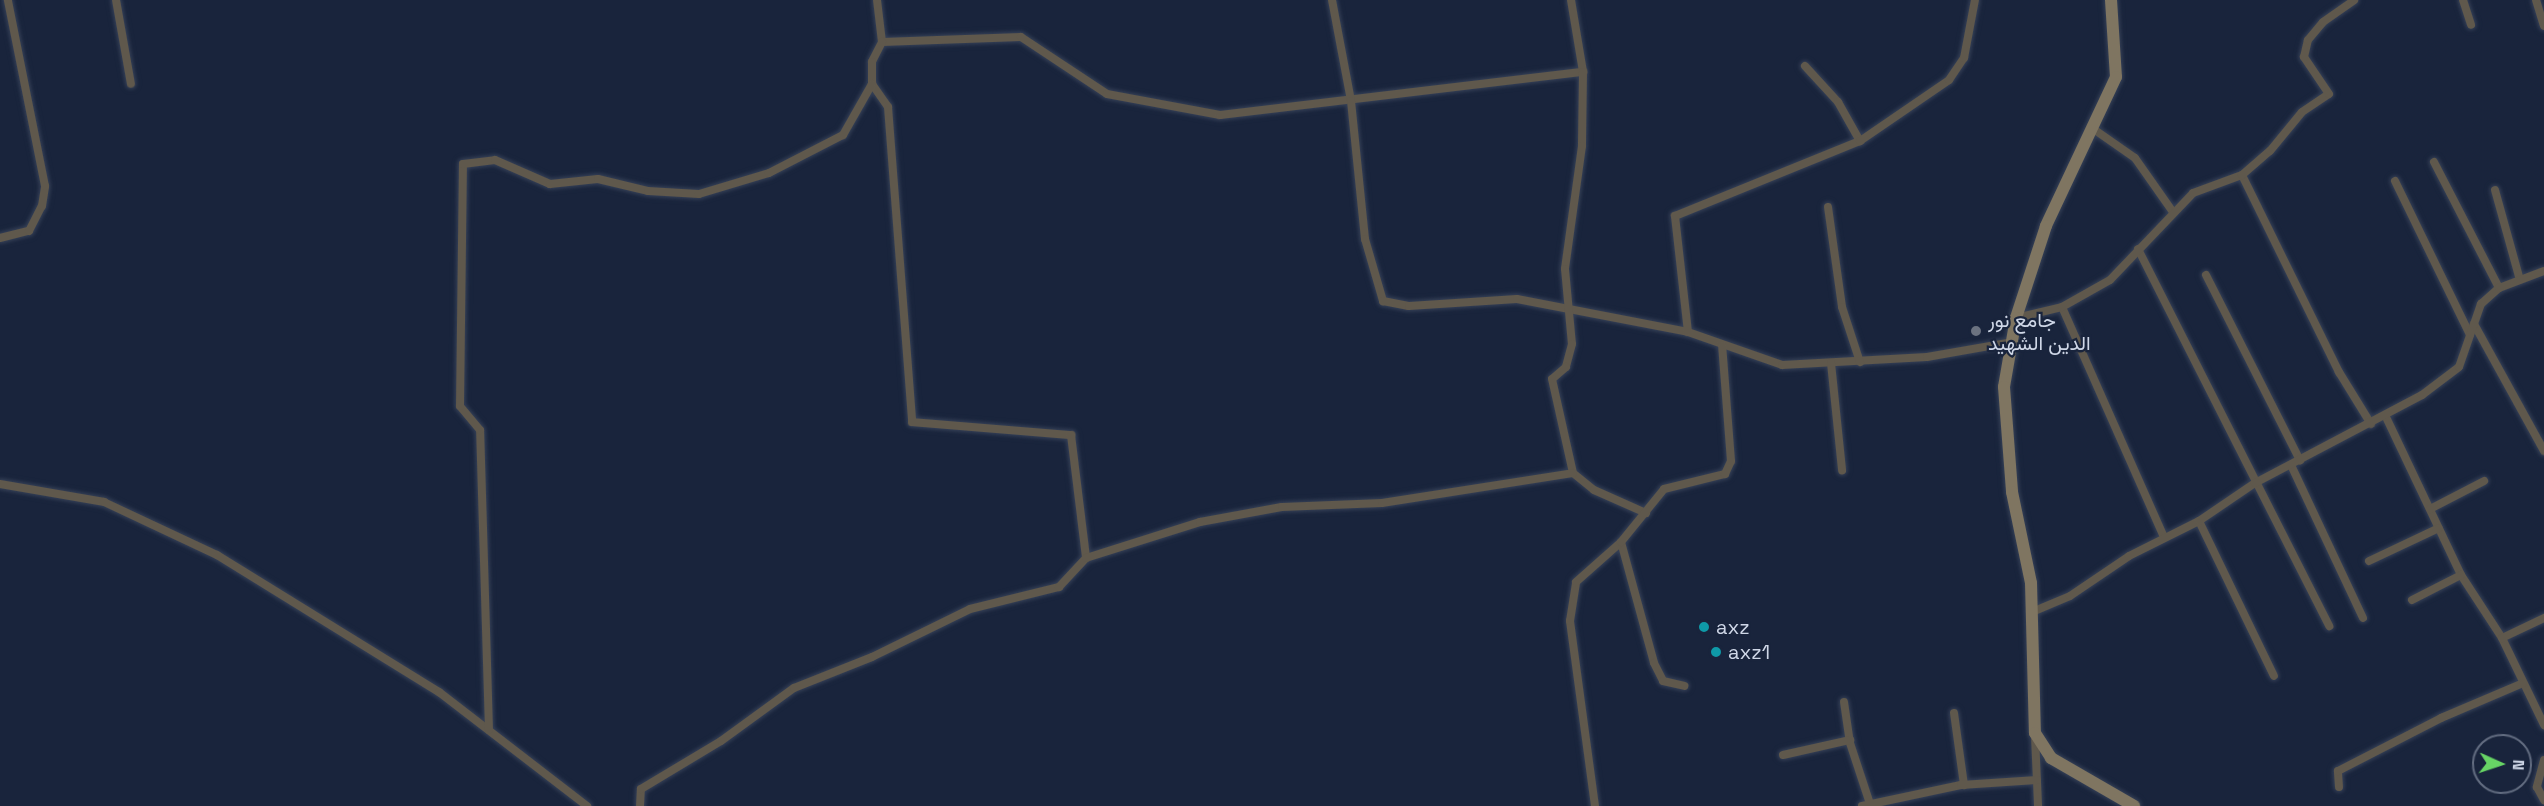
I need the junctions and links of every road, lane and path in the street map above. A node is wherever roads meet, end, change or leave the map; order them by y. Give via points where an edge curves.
1 (8, 0) edge
2 (116, 0) edge
3 (877, 0) edge
4 (1332, 0) edge
5 (1571, 0) edge
6 (1975, 0) edge
7 (2111, 0) edge
8 (2354, 0) edge
9 (2463, 0) edge
10 (2536, 0) edge
11 (2543, 20) edge
12 (2471, 25) dead end
13 (882, 42) junction
14 (1805, 66) dead end
15 (1583, 72) junction
16 (131, 84) dead end
17 (872, 84) junction
18 (1351, 100) junction
19 (2092, 128) junction
20 (1860, 141) junction
21 (2434, 162) dead end
22 (2242, 175) junction
23 (2395, 182) dead end
24 (2495, 190) dead end
25 (1828, 207) dead end
26 (2172, 212) junction
27 (0, 238) edge
28 (2138, 249) junction
29 (2544, 271) edge
30 (2206, 276) dead end
31 (2520, 280) junction
32 (2499, 288) junction
33 (2062, 307) junction
34 (1568, 310) junction
35 (2016, 318) junction
36 (2474, 324) junction
37 (1688, 332) junction
38 (2470, 335) junction
39 (2012, 342) junction
40 (1722, 345) junction
41 (1860, 362) junction
42 (1831, 363) junction
43 (2386, 417) junction
44 (2371, 424) junction
45 (2544, 451) edge
46 (2300, 460) junction
47 (2291, 465) junction
48 (1842, 470) dead end
49 (1573, 473) junction
50 (2484, 481) dead end
51 (2255, 483) junction
52 (0, 484) edge
53 (2430, 509) junction
54 (1646, 513) junction
55 (2199, 521) junction
56 (2439, 528) junction
57 (2164, 537) junction
58 (1621, 542) junction
59 (1086, 558) junction
60 (2369, 561) dead end
61 (2461, 575) junction
62 (2412, 600) dead end
63 (2032, 612) junction
64 (2363, 618) dead end
65 (2544, 618) edge
66 (2329, 626) dead end
67 (2502, 638) junction
68 (2274, 676) dead end
69 (2523, 683) junction
70 (1684, 686) dead end
71 (1844, 702) dead end
72 (1954, 713) dead end
73 (2544, 724) edge
74 (489, 730) junction
75 (2035, 733) junction
76 (1850, 740) junction
77 (1784, 755) dead end
78 (2544, 760) edge
79 (2037, 780) junction
80 (1964, 785) junction
81 (2339, 786) dead end
82 (2544, 800) edge
83 (1873, 805) edge
84 (587, 806) edge
85 (640, 806) edge
86 (1595, 806) edge
87 (2038, 806) edge
88 (2134, 806) edge

1 - 27 street via 45,186 42,206 29,231
2 - 16 street
3 - 13 street
4 - 18 street
5 - 15 street
6 - 20 street via 1959,70
7 - 19 street via 2116,78
8 - 22 street via 2323,22 2308,39 2304,57 2329,94 2302,112 2270,151
9 - 12 street
10 - 11 street
13 - 17 street via 872,62
13 - 18 street via 1021,37 1107,94 1220,115
14 - 20 street via 1838,102
15 - 18 street
15 - 34 street via 1582,147 1565,268
17 - 59 street via 888,106 912,422 1071,435
17 - 74 street via 843,135 769,173 699,195 648,191 598,179 550,184 495,160 463,164 460,406 480,430
18 - 34 street via 1365,240 1383,301 1409,306 1518,299
19 - 26 street via 2135,158
19 - 35 street via 2046,226
20 - 37 street via 1675,216
21 - 32 street
22 - 26 street via 2193,193
22 - 44 street via 2339,372
23 - 38 street
24 - 31 street
25 - 41 street via 1842,307
26 - 28 street
28 - 33 street via 2110,280
28 - 51 street
29 - 31 street
30 - 46 street
31 - 32 street
32 - 36 street via 2481,304
33 - 35 street
33 - 57 street
34 - 37 street
34 - 49 street via 1572,344 1566,367 1552,379
35 - 39 street
36 - 38 street
36 - 45 street
37 - 40 street
38 - 43 street via 2459,367 2451,375
39 - 41 street via 1950,354
39 - 63 street via 2004,387 2012,492 2031,583
40 - 42 street via 1782,365
40 - 54 street via 1731,461 1725,474 1664,489
41 - 42 street
42 - 48 street
43 - 44 street
43 - 53 street
44 - 46 street
46 - 47 street
47 - 51 street
47 - 64 street
49 - 54 street via 1594,490
49 - 59 street via 1382,503 1282,507 1200,522
50 - 53 street
51 - 55 street
51 - 66 street
52 - 74 street via 104,502 217,555 439,692
53 - 56 street
54 - 58 street
55 - 57 street
55 - 68 street
56 - 60 street
56 - 61 street
57 - 63 street via 2113,565 2070,596
58 - 70 street via 1654,663 1663,681
58 - 86 street via 1576,582 1570,621
59 - 85 street via 1059,587 970,609 872,657 794,687 721,741 641,789
61 - 62 street
61 - 67 street
63 - 75 street
65 - 67 street
67 - 69 street
69 - 73 street
69 - 81 street via 2441,718 2338,771
71 - 76 street
72 - 80 street
74 - 84 street
75 - 79 street
75 - 88 street via 2051,758
76 - 77 street
76 - 83 street
78 - 82 street via 2537,787
79 - 80 street
79 - 87 street
80 - 83 street

